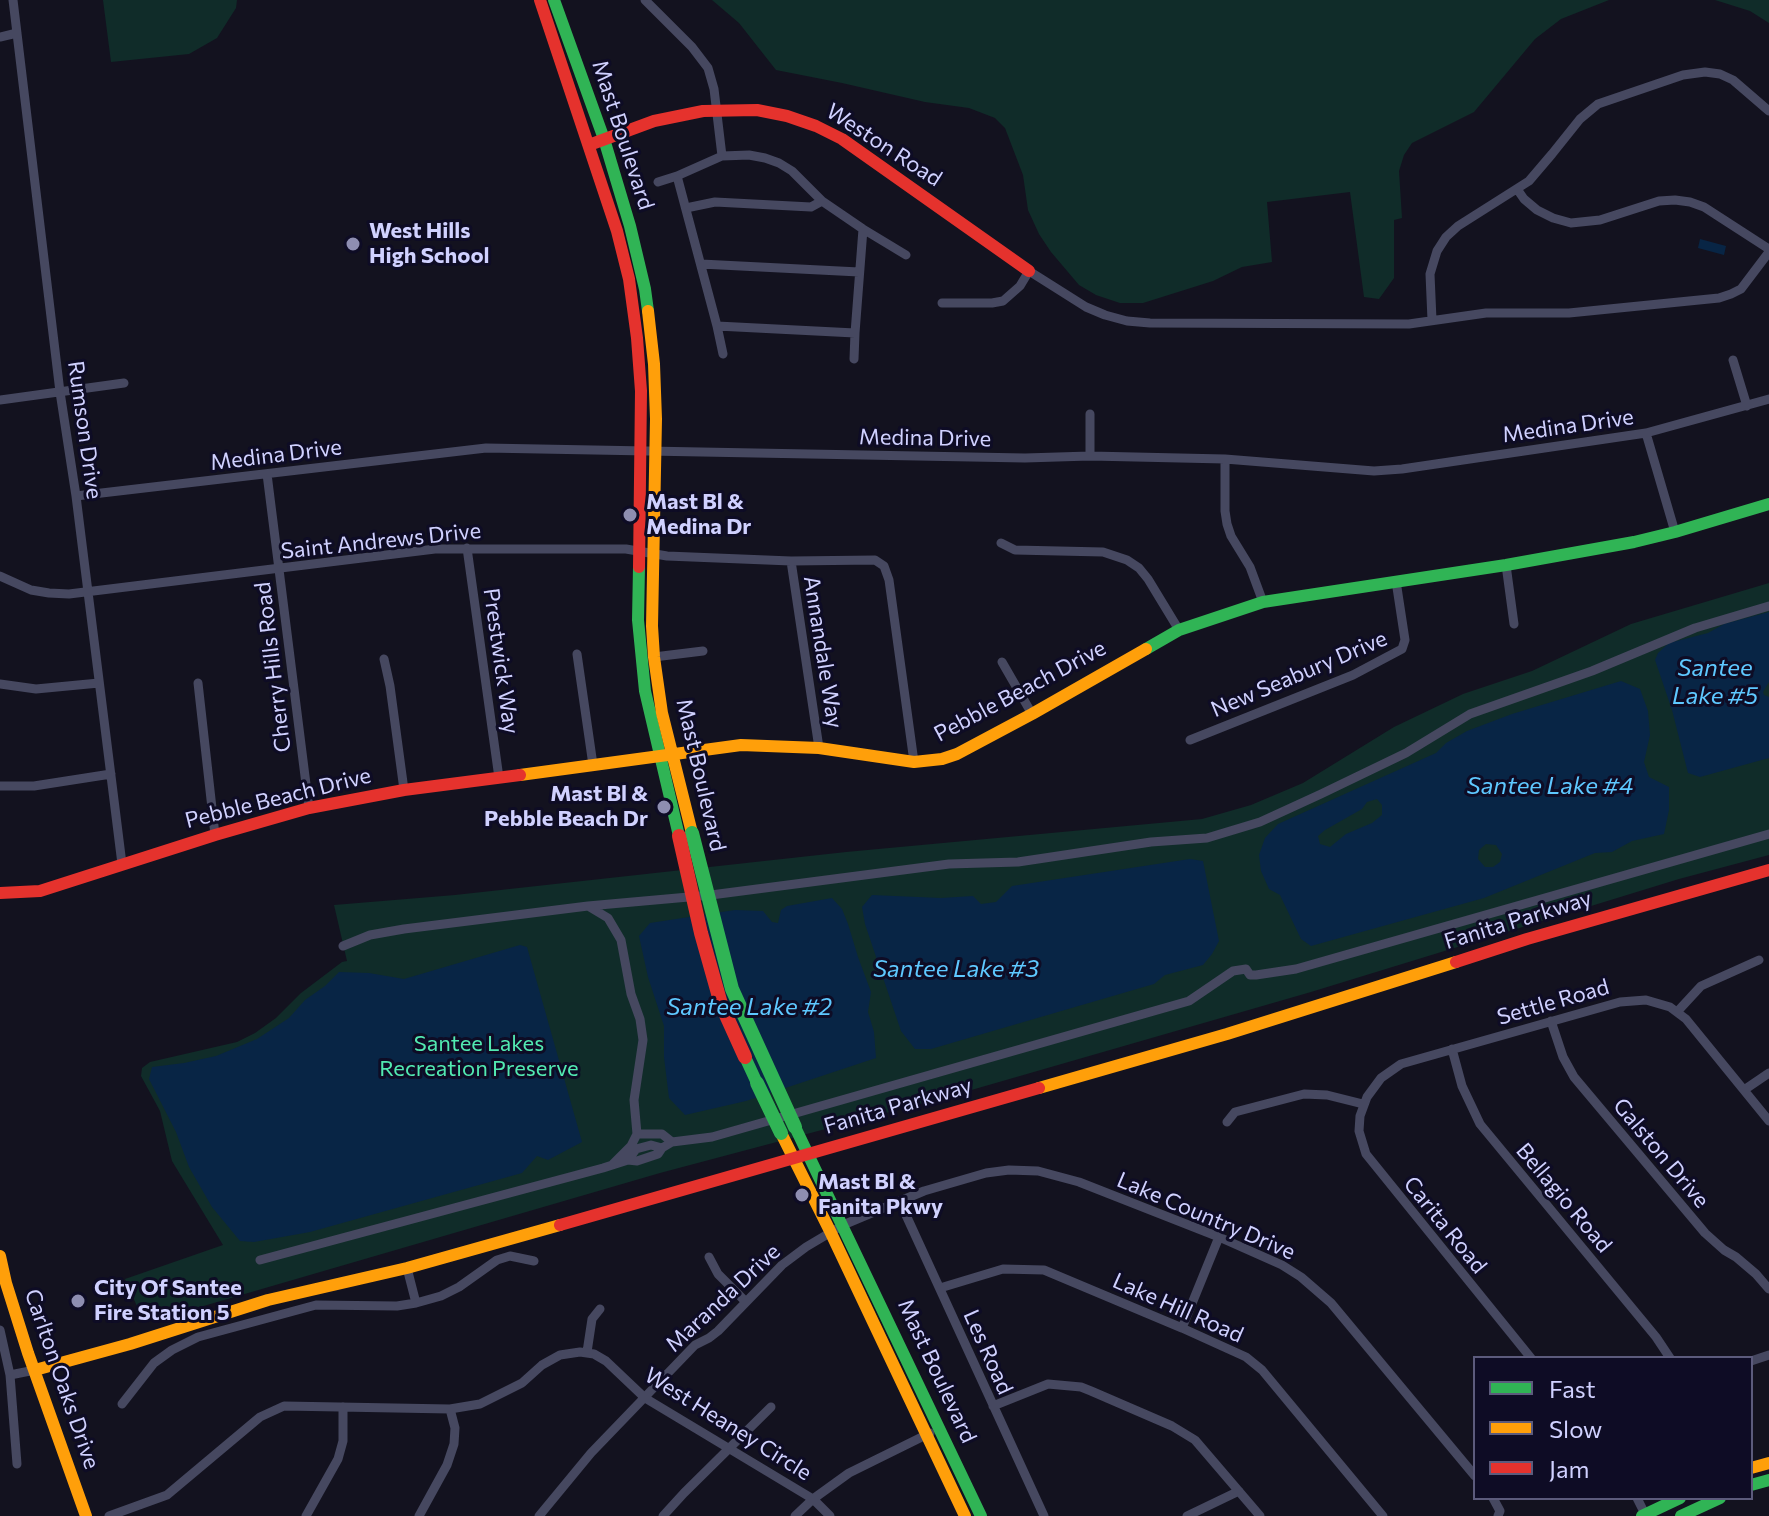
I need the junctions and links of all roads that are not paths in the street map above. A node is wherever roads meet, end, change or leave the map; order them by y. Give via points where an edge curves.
1 (13, 0) edge
2 (540, 0) edge
3 (554, 0) edge
4 (645, 0) edge
5 (17, 33) junction
6 (0, 37) edge
7 (716, 110) junction
8 (1769, 111) edge
9 (604, 139) junction
10 (589, 145) junction
11 (722, 156) junction
12 (677, 176) junction
13 (658, 182) dead end
14 (1517, 189) junction
15 (822, 201) junction
16 (686, 208) junction
17 (863, 229) junction
18 (1769, 250) edge
19 (906, 255) dead end
20 (701, 264) junction
21 (1029, 271) junction
22 (859, 272) junction
23 (942, 303) dead end
24 (1432, 320) junction
25 (717, 326) junction
26 (855, 333) junction
27 (723, 354) dead end
28 (854, 359) dead end
29 (1733, 360) dead end
30 (124, 383) dead end
31 (60, 392) junction
32 (1769, 399) edge
33 (0, 400) edge
34 (1747, 406) junction
35 (1090, 414) dead end
36 (1646, 433) junction
37 (640, 451) junction
38 (656, 451) junction
39 (1090, 456) junction
40 (1225, 459) junction
41 (267, 474) junction
42 (76, 496) junction
43 (1769, 504) edge
44 (1675, 532) junction
45 (1001, 543) dead end
46 (467, 548) junction
47 (646, 552) junction
48 (791, 561) junction
49 (1506, 565) junction
50 (279, 569) junction
51 (0, 576) edge
52 (1396, 581) junction
53 (88, 592) junction
54 (1263, 602) junction
55 (1769, 606) edge
56 (1514, 624) dead end
57 (1179, 630) junction
58 (703, 651) dead end
59 (577, 654) dead end
60 (654, 657) junction
61 (384, 659) dead end
62 (1002, 662) dead end
63 (99, 683) junction
64 (198, 683) dead end
65 (0, 684) edge
66 (1032, 714) junction
67 (1190, 740) dead end
68 (819, 748) junction
69 (666, 754) junction
70 (914, 762) junction
71 (593, 765) junction
72 (111, 774) junction
73 (499, 778) junction
74 (0, 786) edge
75 (404, 790) junction
76 (309, 808) junction
77 (1769, 834) edge
78 (215, 835) junction
79 (122, 864) junction
80 (1769, 870) edge
81 (0, 893) edge
82 (588, 906) junction
83 (343, 946) dead end
84 (1759, 960) dead end
85 (1677, 1012) junction
86 (1551, 1021) junction
87 (1452, 1049) junction
88 (1769, 1073) edge
89 (1744, 1090) junction
90 (1363, 1104) junction
91 (1769, 1121) edge
92 (1227, 1122) dead end
93 (788, 1130) junction
94 (637, 1134) junction
95 (672, 1142) junction
96 (810, 1154) junction
97 (795, 1159) junction
98 (610, 1166) junction
99 (900, 1202) junction
100 (837, 1228) junction
101 (1219, 1237) junction
102 (0, 1256) edge
103 (709, 1257) dead end
104 (260, 1260) dead end
105 (534, 1261) dead end
106 (407, 1268) junction
107 (940, 1288) junction
108 (1769, 1289) edge
109 (746, 1302) junction
110 (416, 1303) junction
111 (600, 1309) dead end
112 (1182, 1328) junction
113 (0, 1330) edge
114 (587, 1352) junction
115 (1529, 1356) edge
116 (1669, 1356) edge
117 (35, 1370) junction
118 (10, 1375) junction
119 (645, 1398) junction
120 (122, 1404) dead end
121 (993, 1406) junction
122 (343, 1407) junction
123 (771, 1407) dead end
124 (450, 1409) junction
125 (934, 1431) junction
126 (729, 1448) junction
127 (17, 1464) dead end
128 (1473, 1474) edge
129 (1239, 1491) junction
130 (813, 1499) junction
131 (1495, 1500) edge
132 (1676, 1500) edge
133 (1716, 1500) edge
134 (1644, 1515) edge
135 (86, 1516) edge
136 (109, 1516) edge
137 (306, 1516) edge
138 (419, 1516) edge
139 (539, 1516) edge
140 (663, 1516) edge
141 (795, 1516) edge
142 (830, 1516) edge
143 (965, 1516) edge
144 (981, 1516) edge
145 (1044, 1516) edge
146 (1187, 1516) edge
147 (1260, 1516) edge
148 (1383, 1516) edge
149 (1498, 1516) edge
150 (1681, 1516) edge

1 - 5 street, Rumson Drive
2 - 10 street, Mast Boulevard
3 - 9 street, Mast Boulevard
4 - 7 street via 708,68
5 - 6 street
5 - 31 street, Rumson Drive
7 - 9 street, Weston Road via 654,121
7 - 11 street
7 - 21 street, Weston Road via 773,112 829,132
8 - 14 street via 1727,77 1683,75 1592,108
9 - 10 street, Weston Road
9 - 38 street, Mast Boulevard via 645,289
10 - 37 street, Mast Boulevard via 629,279 641,391
11 - 12 street
11 - 15 street via 749,155 779,163
12 - 13 street
12 - 16 street
14 - 18 street via 1537,210 1571,223 1600,220 1659,201 1690,202
14 - 24 street via 1458,226 1441,244 1430,274
15 - 16 street via 811,207 715,202
15 - 17 street
16 - 20 street
17 - 19 street
17 - 22 street
18 - 24 street via 1741,289 1719,298
20 - 22 street
20 - 25 street
21 - 23 street via 1003,301
21 - 24 street via 1086,307 1139,322
22 - 26 street
25 - 26 street
25 - 27 street
26 - 28 street
29 - 34 street
30 - 31 street
31 - 33 street
31 - 42 street, Rumson Drive
32 - 34 street, Medina Drive
34 - 36 street, Medina Drive
35 - 39 street
36 - 40 street, Medina Drive via 1374,471
36 - 44 street
37 - 38 street, Medina Drive
37 - 41 street, Medina Drive via 486,448
37 - 47 street, Mast Boulevard
38 - 39 street, Medina Drive
38 - 47 street, Mast Boulevard
39 - 40 street, Medina Drive
40 - 54 street via 1227,524
41 - 42 street, Medina Drive
41 - 50 street, Cherry Hills Road
42 - 53 street, Rumson Drive
43 - 44 street, Pebble Beach Drive
44 - 49 street, Pebble Beach Drive
45 - 57 street via 1015,550 1103,552 1127,560 1144,573
46 - 47 street, Saint Andrews Drive
46 - 50 street, Saint Andrews Drive
46 - 73 street, Prestwick Way
47 - 48 street, Saint Andrews Drive
47 - 60 street, Mast Boulevard
47 - 69 street, Mast Boulevard via 638,620 645,691
48 - 68 street, Annandale Way
48 - 70 street, Saint Andrews Drive via 878,561 888,572
49 - 52 street, Pebble Beach Drive
49 - 56 street
50 - 53 street, Saint Andrews Drive
50 - 76 street, Cherry Hills Road
51 - 53 street, Saint Andrews Drive via 39,592
52 - 54 street, Pebble Beach Drive
52 - 67 street, New Seabury Drive via 1402,649 1353,675
53 - 63 street, Rumson Drive
54 - 57 street, Pebble Beach Drive
55 - 82 street via 1695,628 1470,714 1406,753 1321,794 1260,822 1207,838
57 - 66 street, Pebble Beach Drive
58 - 60 street
59 - 71 street
60 - 69 street, Mast Boulevard
61 - 75 street
62 - 66 street
63 - 65 street via 36,689
63 - 72 street, Rumson Drive
64 - 78 street
66 - 70 street, Pebble Beach Drive via 957,754
68 - 69 street, Pebble Beach Drive via 741,745
68 - 70 street, Pebble Beach Drive
69 - 71 street, Pebble Beach Drive
69 - 93 street, Mast Boulevard, bridge via 732,989
71 - 73 street, Pebble Beach Drive
72 - 74 street
72 - 79 street, Rumson Drive
73 - 75 street, Pebble Beach Drive
75 - 76 street, Pebble Beach Drive
76 - 78 street, Pebble Beach Drive
77 - 95 street via 1296,969 1256,975 1246,969 1233,971 1189,1001 712,1137
78 - 79 street, Pebble Beach Drive
79 - 81 street, Pebble Beach Drive via 40,891
80 - 96 street, Fanita Parkway
82 - 83 street via 404,929
82 - 94 street via 608,918 621,940 640,1019
84 - 85 street via 1701,986
85 - 86 street, Settle Road via 1654,1001 1629,1000
85 - 89 street, Settle Road
86 - 87 street, Settle Road
86 - 108 street, Galston Drive via 1574,1077 1705,1233
87 - 90 street, Settle Road via 1394,1068
87 - 116 street, Bellagio Road via 1480,1124
88 - 89 street
89 - 91 street, Settle Road
90 - 92 street via 1304,1094 1235,1112
90 - 115 street, Carita Road via 1359,1131 1370,1161
93 - 96 street, Mast Boulevard
93 - 97 street, Mast Boulevard
94 - 95 street via 662,1134
94 - 98 street
95 - 98 street via 658,1154
96 - 97 street, Fanita Parkway
96 - 100 street, Mast Boulevard
97 - 100 street, Mast Boulevard
97 - 106 street, Fanita Parkway
98 - 104 street
99 - 100 street, Lake Country Drive
99 - 101 street, Lake Country Drive via 986,1173 1038,1171
99 - 107 street, Les Road
100 - 109 street, Maranda Drive via 782,1265
100 - 125 street, Mast Boulevard
101 - 112 street
101 - 128 street, Lake Country Drive via 1282,1265 1331,1303
102 - 117 street, Carlton Oaks Drive
103 - 109 street
105 - 110 street via 510,1256 497,1260 441,1296
106 - 110 street
106 - 117 street, Fanita Parkway via 268,1300
107 - 112 street, Lake Hill Road via 1003,1269 1044,1270
107 - 121 street, Les Road
109 - 119 street, Maranda Drive
110 - 120 street via 316,1305 198,1337 154,1363
111 - 114 street via 592,1319
112 - 148 street, Lake Hill Road via 1246,1357 1262,1370
113 - 118 street
114 - 119 street, West Heaney Circle via 606,1361
114 - 124 street via 560,1355 522,1383 480,1404
117 - 118 street
117 - 135 street, Carlton Oaks Drive
118 - 127 street
119 - 126 street, West Heaney Circle
119 - 139 street, Maranda Drive
121 - 129 street via 1048,1384 1081,1387 1195,1440
121 - 145 street, Les Road
122 - 124 street
122 - 136 street via 284,1406 260,1417 167,1495
122 - 137 street via 338,1459
123 - 126 street
124 - 138 street via 454,1444
125 - 130 street via 849,1473
125 - 143 street, Mast Boulevard
125 - 144 street, Mast Boulevard
126 - 130 street, West Heaney Circle
126 - 140 street
129 - 146 street
129 - 147 street
130 - 141 street
130 - 142 street, West Heaney Circle
131 - 149 street
132 - 134 street
133 - 150 street

